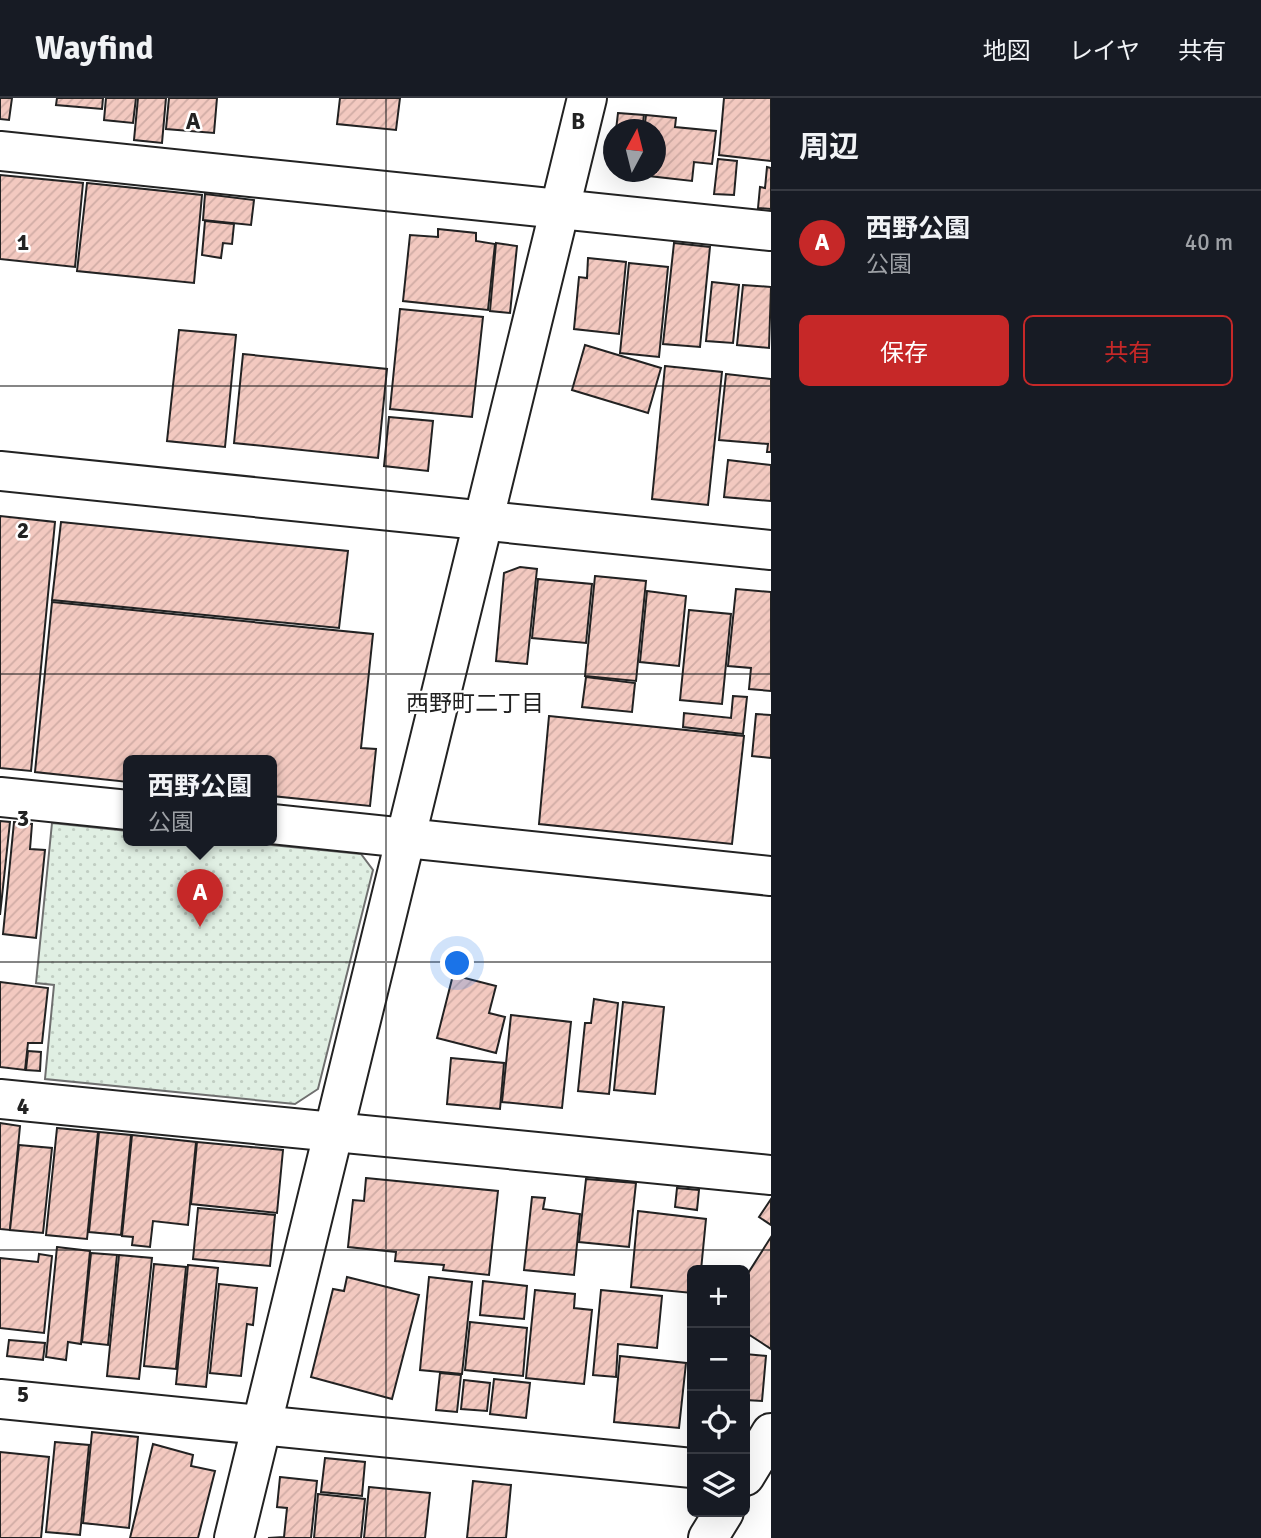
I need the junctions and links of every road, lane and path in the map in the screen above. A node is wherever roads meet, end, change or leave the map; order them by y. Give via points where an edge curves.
1 (587, 98) edge
2 (0, 151) edge
3 (560, 209) junction
4 (771, 230) edge
5 (0, 471) edge
6 (484, 521) junction
7 (771, 550) edge
8 (0, 797) edge
9 (123, 809) edge
10 (277, 825) edge
11 (406, 838) junction
12 (771, 876) edge
13 (0, 1099) edge
14 (335, 1132) junction
15 (771, 1175) edge
16 (0, 1399) edge
17 (262, 1426) junction
18 (771, 1433) edge
19 (687, 1468) edge
20 (752, 1478) edge
21 (721, 1517) edge
22 (234, 1538) edge
23 (708, 1538) edge

1 - 3 street
2 - 3 street
3 - 4 street
3 - 6 street
5 - 6 street
6 - 7 street
6 - 11 street
8 - 9 street
10 - 11 street
11 - 12 street
11 - 14 street
13 - 14 street
14 - 15 street
14 - 17 street
16 - 17 street
17 - 19 street
17 - 22 street
18 - 20 street
21 - 23 street

